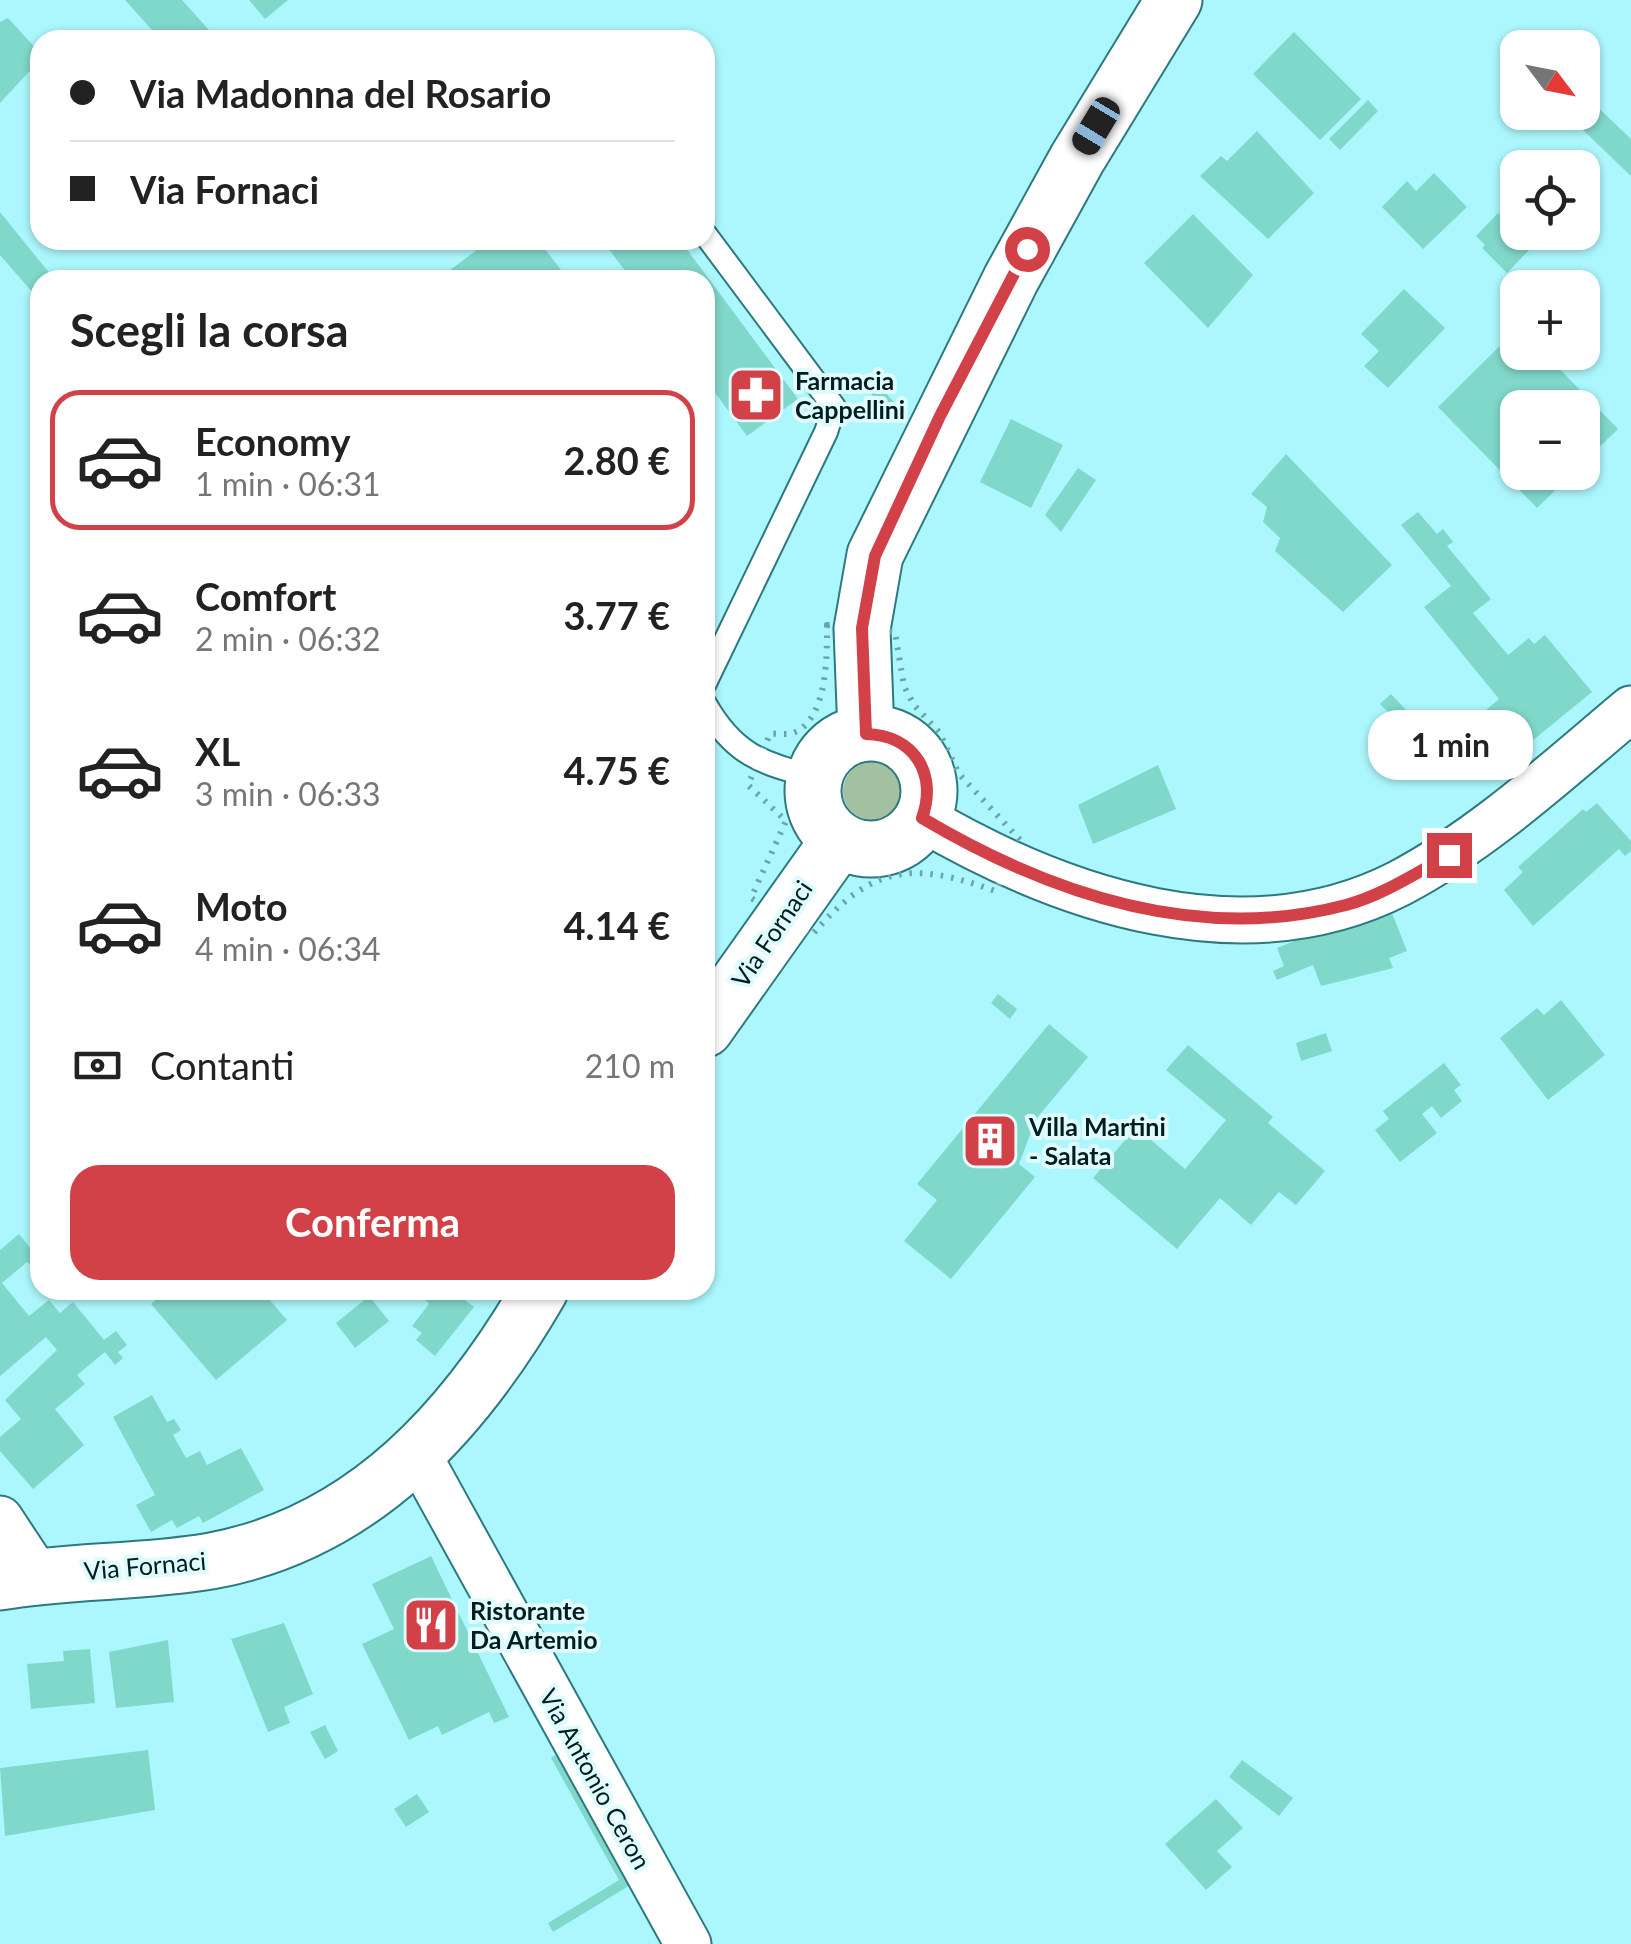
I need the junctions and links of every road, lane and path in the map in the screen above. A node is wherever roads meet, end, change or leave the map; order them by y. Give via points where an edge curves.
1 (1174, 0) edge
2 (715, 247) edge
3 (827, 624) dead end
4 (895, 632) dead end
5 (715, 663) edge
6 (1631, 708) edge
7 (715, 718) edge
8 (770, 734) dead end
9 (866, 734) junction
10 (815, 777) junction
11 (748, 786) dead end
12 (922, 818) junction
13 (839, 840) junction
14 (1022, 842) dead end
15 (995, 891) dead end
16 (751, 898) dead end
17 (812, 935) dead end
18 (715, 1015) edge
19 (527, 1300) edge
20 (418, 1454) junction
21 (0, 1519) edge
22 (18, 1579) edge
23 (688, 1944) edge

1 - 9 street via 1010,279 875,556 862,628
2 - 5 lane via 834,407
3 - 8 path via 817,703 803,726
4 - 14 path via 914,706 939,732 960,774
6 - 12 street via 1449,855 1348,904 1296,915 1234,919 1134,910 1056,886
7 - 10 lane via 737,748 758,761
9 - 10 street via 829,751
9 - 12 street via 896,739 919,759 929,788
10 - 13 street via 814,804
11 - 16 path via 786,821
12 - 13 street via 885,847
13 - 18 street, Via Fornaci
15 - 17 path via 944,876 888,877 863,884
19 - 20 street, Via Fornaci via 471,1399
20 - 22 street, Via Fornaci via 372,1492 293,1535 229,1556
20 - 23 street, Via Antonio Ceron
21 - 22 street

